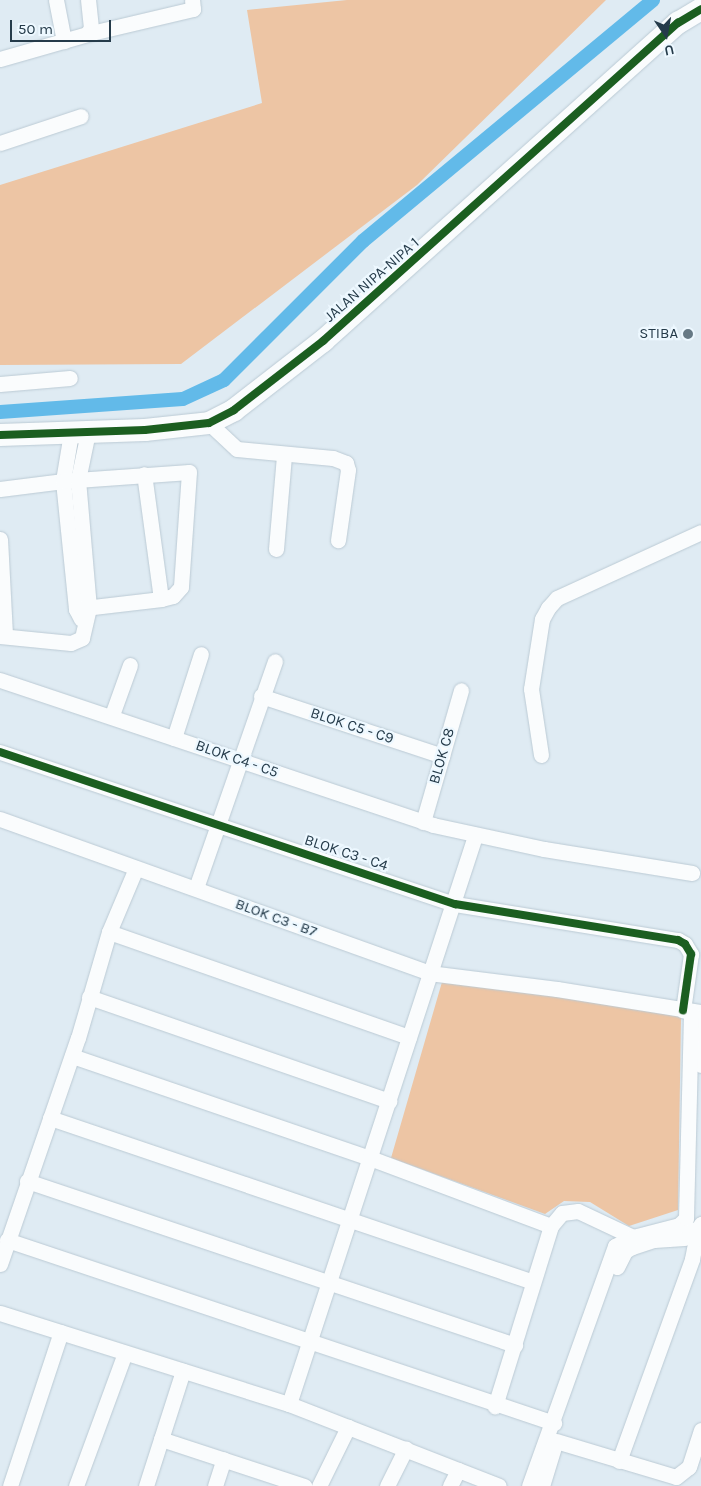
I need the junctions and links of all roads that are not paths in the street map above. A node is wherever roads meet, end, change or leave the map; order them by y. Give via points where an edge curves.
1 (56, 0) edge
2 (88, 0) edge
3 (192, 0) edge
4 (693, 8) edge
5 (87, 34) junction
6 (64, 42) junction
7 (0, 59) edge
8 (82, 116) dead end
9 (0, 143) edge
10 (70, 378) dead end
11 (0, 384) edge
12 (209, 423) junction
13 (79, 432) junction
14 (0, 435) edge
15 (284, 456) junction
16 (144, 474) junction
17 (70, 480) junction
18 (0, 490) edge
19 (701, 532) edge
20 (0, 539) edge
21 (338, 540) dead end
22 (276, 549) dead end
23 (161, 599) junction
24 (83, 609) junction
25 (3, 636) edge
26 (201, 654) dead end
27 (274, 661) dead end
28 (130, 665) dead end
29 (0, 680) edge
30 (461, 690) dead end
31 (261, 696) junction
32 (112, 715) junction
33 (174, 738) junction
34 (0, 752) edge
35 (541, 755) dead end
36 (442, 756) junction
37 (240, 760) junction
38 (0, 819) edge
39 (422, 822) junction
40 (218, 824) junction
41 (475, 836) junction
42 (129, 866) junction
43 (692, 873) dead end
44 (196, 888) junction
45 (455, 904) junction
46 (109, 932) junction
47 (429, 974) junction
48 (89, 997) junction
49 (694, 1011) edge
50 (409, 1037) junction
51 (72, 1056) junction
52 (701, 1064) edge
53 (389, 1100) junction
54 (50, 1118) junction
55 (370, 1158) junction
56 (27, 1181) junction
57 (690, 1217) edge
58 (350, 1221) junction
59 (552, 1226) junction
60 (698, 1229) edge
61 (632, 1237) junction
62 (7, 1240) junction
63 (0, 1264) edge
64 (330, 1281) junction
65 (532, 1282) junction
66 (0, 1313) edge
67 (61, 1332) junction
68 (308, 1343) junction
69 (515, 1344) junction
70 (125, 1353) junction
71 (182, 1371) junction
72 (289, 1404) junction
73 (495, 1406) junction
74 (554, 1423) junction
75 (348, 1426) junction
76 (701, 1430) edge
77 (161, 1439) junction
78 (556, 1442) junction
79 (406, 1448) junction
80 (224, 1459) junction
81 (619, 1461) junction
82 (463, 1476) edge
83 (10, 1486) edge
84 (76, 1486) edge
85 (146, 1486) edge
86 (215, 1486) edge
87 (304, 1486) edge
88 (318, 1486) edge
89 (387, 1486) edge
90 (450, 1486) edge
91 (499, 1486) edge
92 (529, 1486) edge
93 (542, 1486) edge

1 - 6 street
2 - 5 street via 90,28
3 - 5 street via 193,9
4 - 12 street, JALAN NIPA-NIPA 1 via 323,341 261,390
5 - 6 street
6 - 7 street
8 - 9 street
10 - 11 street
12 - 13 street, JALAN NIPA-NIPA 1
12 - 15 street via 237,449
13 - 14 street, JALAN NIPA-NIPA 1
13 - 17 street
15 - 21 street via 333,458 346,463 348,470
15 - 22 street
16 - 17 street
16 - 23 street
16 - 23 street via 182,470 190,475 182,587 173,596
17 - 18 street
17 - 24 street
19 - 35 street via 557,598 548,608 542,619 531,689
20 - 25 street
23 - 24 street
24 - 25 street via 82,638 76,642
26 - 33 street
27 - 31 street
28 - 32 street
29 - 32 street, BLOK C4 - C5
30 - 36 street, BLOK C8
31 - 36 street, BLOK C5 - C9
31 - 37 street
32 - 33 street, BLOK C4 - C5
33 - 37 street, BLOK C4 - C5
34 - 40 street, BLOK C3 - C4
36 - 39 street, BLOK C8
37 - 39 street, BLOK C4 - C5
37 - 40 street
38 - 42 street, BLOK C3 - B7
39 - 41 street, BLOK C4 - C5
40 - 44 street
40 - 45 street, BLOK C3 - C4
41 - 43 street, BLOK C4 - C5
41 - 45 street
42 - 44 street, BLOK C3 - B7
42 - 46 street
44 - 47 street, BLOK C3 - B7
45 - 47 street
45 - 49 street, BLOK C3 - C4 via 678,940 689,949
46 - 48 street
46 - 50 street
47 - 49 street, BLOK C3 - B7 via 557,989
47 - 50 street
48 - 51 street
48 - 53 street
49 - 52 street
49 - 57 street
50 - 53 street
51 - 54 street
51 - 55 street
53 - 55 street
54 - 56 street
54 - 58 street
55 - 58 street
55 - 59 street
56 - 62 street
56 - 64 street
57 - 60 street
57 - 61 street
58 - 64 street
58 - 65 street
59 - 61 street via 562,1213 578,1211
59 - 65 street
60 - 78 street via 625,1251 619,1260
60 - 81 street via 692,1259
61 - 74 street via 616,1246
62 - 63 street
62 - 68 street
64 - 68 street
64 - 69 street
65 - 69 street
66 - 67 street
67 - 70 street
67 - 83 street
68 - 72 street
68 - 73 street
69 - 73 street
70 - 71 street
70 - 84 street
71 - 72 street
71 - 77 street
72 - 75 street
73 - 74 street
74 - 92 street
75 - 79 street
75 - 88 street
76 - 81 street via 689,1467 681,1475 670,1477
77 - 80 street
77 - 85 street
78 - 81 street
78 - 93 street
79 - 82 street
79 - 89 street
80 - 86 street
80 - 87 street
82 - 90 street
82 - 91 street

